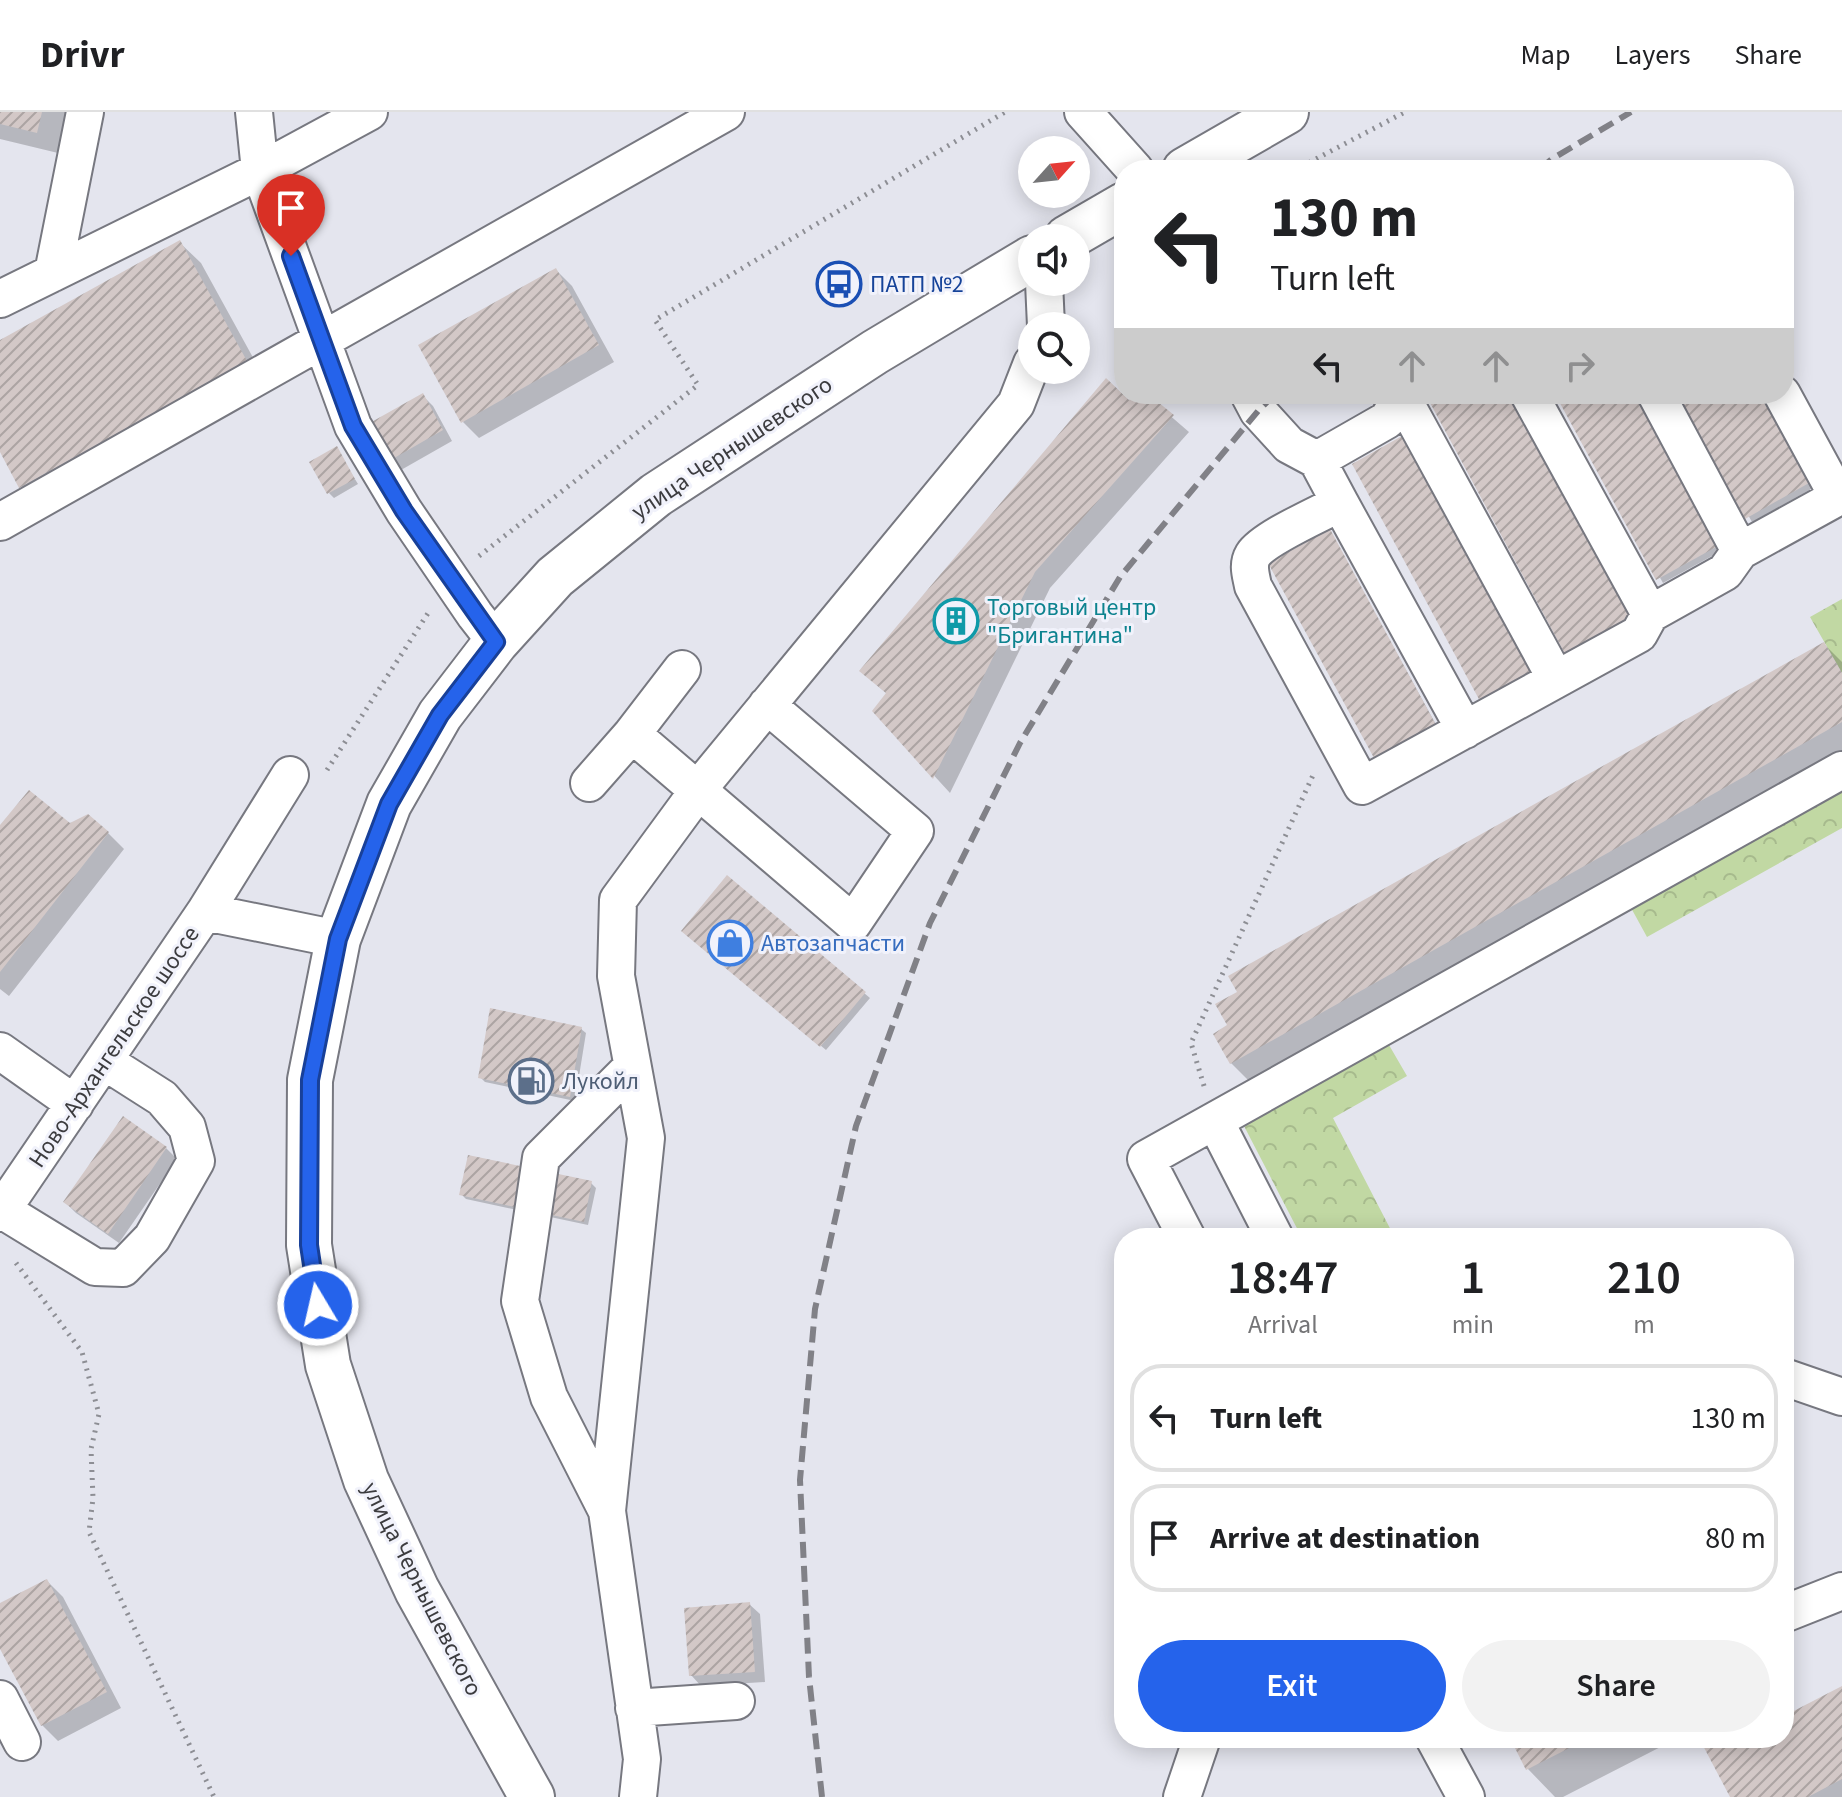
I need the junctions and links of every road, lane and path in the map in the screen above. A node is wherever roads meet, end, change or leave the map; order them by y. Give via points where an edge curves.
1 (85, 112) edge
2 (254, 112) edge
3 (369, 112) edge
4 (726, 112) edge
5 (1005, 112) edge
6 (1083, 112) edge
7 (1108, 112) edge
8 (1286, 112) edge
9 (1405, 112) edge
10 (1126, 160) edge
11 (1136, 160) edge
12 (1202, 160) edge
13 (1314, 160) edge
14 (260, 171) junction
15 (1114, 211) edge
16 (1090, 225) edge
17 (1018, 266) edge
18 (53, 273) junction
19 (0, 299) edge
20 (322, 341) junction
21 (1024, 384) edge
22 (1254, 404) edge
23 (1398, 404) edge
24 (1409, 404) edge
25 (1534, 404) edge
26 (1661, 404) edge
27 (1787, 404) edge
28 (1317, 460) junction
29 (1340, 503) junction
30 (0, 522) edge
31 (1740, 551) junction
32 (451, 579) junction
33 (1650, 614) junction
34 (496, 642) junction
35 (682, 669) dead end
36 (1556, 679) junction
37 (767, 705) junction
38 (1465, 730) junction
39 (1332, 732) junction
40 (632, 734) junction
41 (1842, 770) edge
42 (290, 775) joint
43 (589, 783) dead end
44 (698, 791) junction
45 (205, 912) junction
46 (338, 939) junction
47 (0, 1051) edge
48 (104, 1061) junction
49 (632, 1067) junction
50 (75, 1104) junction
51 (1215, 1121) junction
52 (1, 1212) edge
53 (1182, 1228) edge
54 (1270, 1228) edge
55 (14, 1261) dead end
56 (1794, 1380) edge
57 (1842, 1397) edge
58 (607, 1511) junction
59 (1842, 1591) edge
60 (1794, 1610) edge
61 (0, 1699) edge
62 (736, 1701) dead end
63 (634, 1708) junction
64 (22, 1742) dead end
65 (1199, 1748) edge
66 (1439, 1748) edge
67 (214, 1797) edge
68 (532, 1797) edge
69 (638, 1797) edge
70 (1182, 1797) edge
71 (1466, 1797) edge

1 - 18 street
2 - 14 street
3 - 14 street
4 - 20 street
5 - 32 path via 655,320 698,385
6 - 10 street
7 - 11 street
8 - 12 main road
9 - 13 path
14 - 18 street
14 - 20 street
15 - 16 main road
17 - 34 main road, улица Чернышевского via 656,495 555,577
18 - 19 street
20 - 30 street
20 - 32 street via 353,426
21 - 37 street via 1016,404
22 - 28 street via 1289,445
23 - 28 street via 1387,420
24 - 36 street
25 - 33 street
26 - 31 street
27 - 31 street via 1838,497
28 - 29 street
29 - 38 street
29 - 39 street via 1264,545 1252,556 1249,569 1253,586
31 - 33 street via 1725,572
32 - 34 street
32 - 42 path via 322,778
33 - 36 street via 1639,634
34 - 46 main road, улица Чернышевского via 440,715 389,804
35 - 40 street
36 - 38 street
37 - 44 street
37 - 44 street via 915,831 853,923
38 - 39 street via 1362,786
39 - 51 path via 1191,1043
40 - 43 street
40 - 44 street
41 - 51 street
42 - 45 street
44 - 49 street via 618,900 616,976
45 - 46 street, Ново-Архангельское шоссе
45 - 48 street, Ново-Архангельское шоссе
46 - 68 main road, улица Чернышевского via 310,1080 309,1245 328,1365 366,1480 417,1590
47 - 50 street
48 - 50 street, Ново-Архангельское шоссе
48 - 52 street via 162,1098 187,1127 196,1161 152,1238 123,1268 95,1267
49 - 58 street via 646,1138
49 - 58 street via 541,1158 520,1301 549,1397
50 - 52 street, Ново-Архангельское шоссе
51 - 53 street via 1146,1159
51 - 54 street
55 - 67 path via 82,1352 99,1414 91,1449 89,1532
56 - 57 street
58 - 63 street
59 - 60 street
61 - 64 street
62 - 63 street
63 - 69 street via 642,1759
65 - 70 street
66 - 71 street

